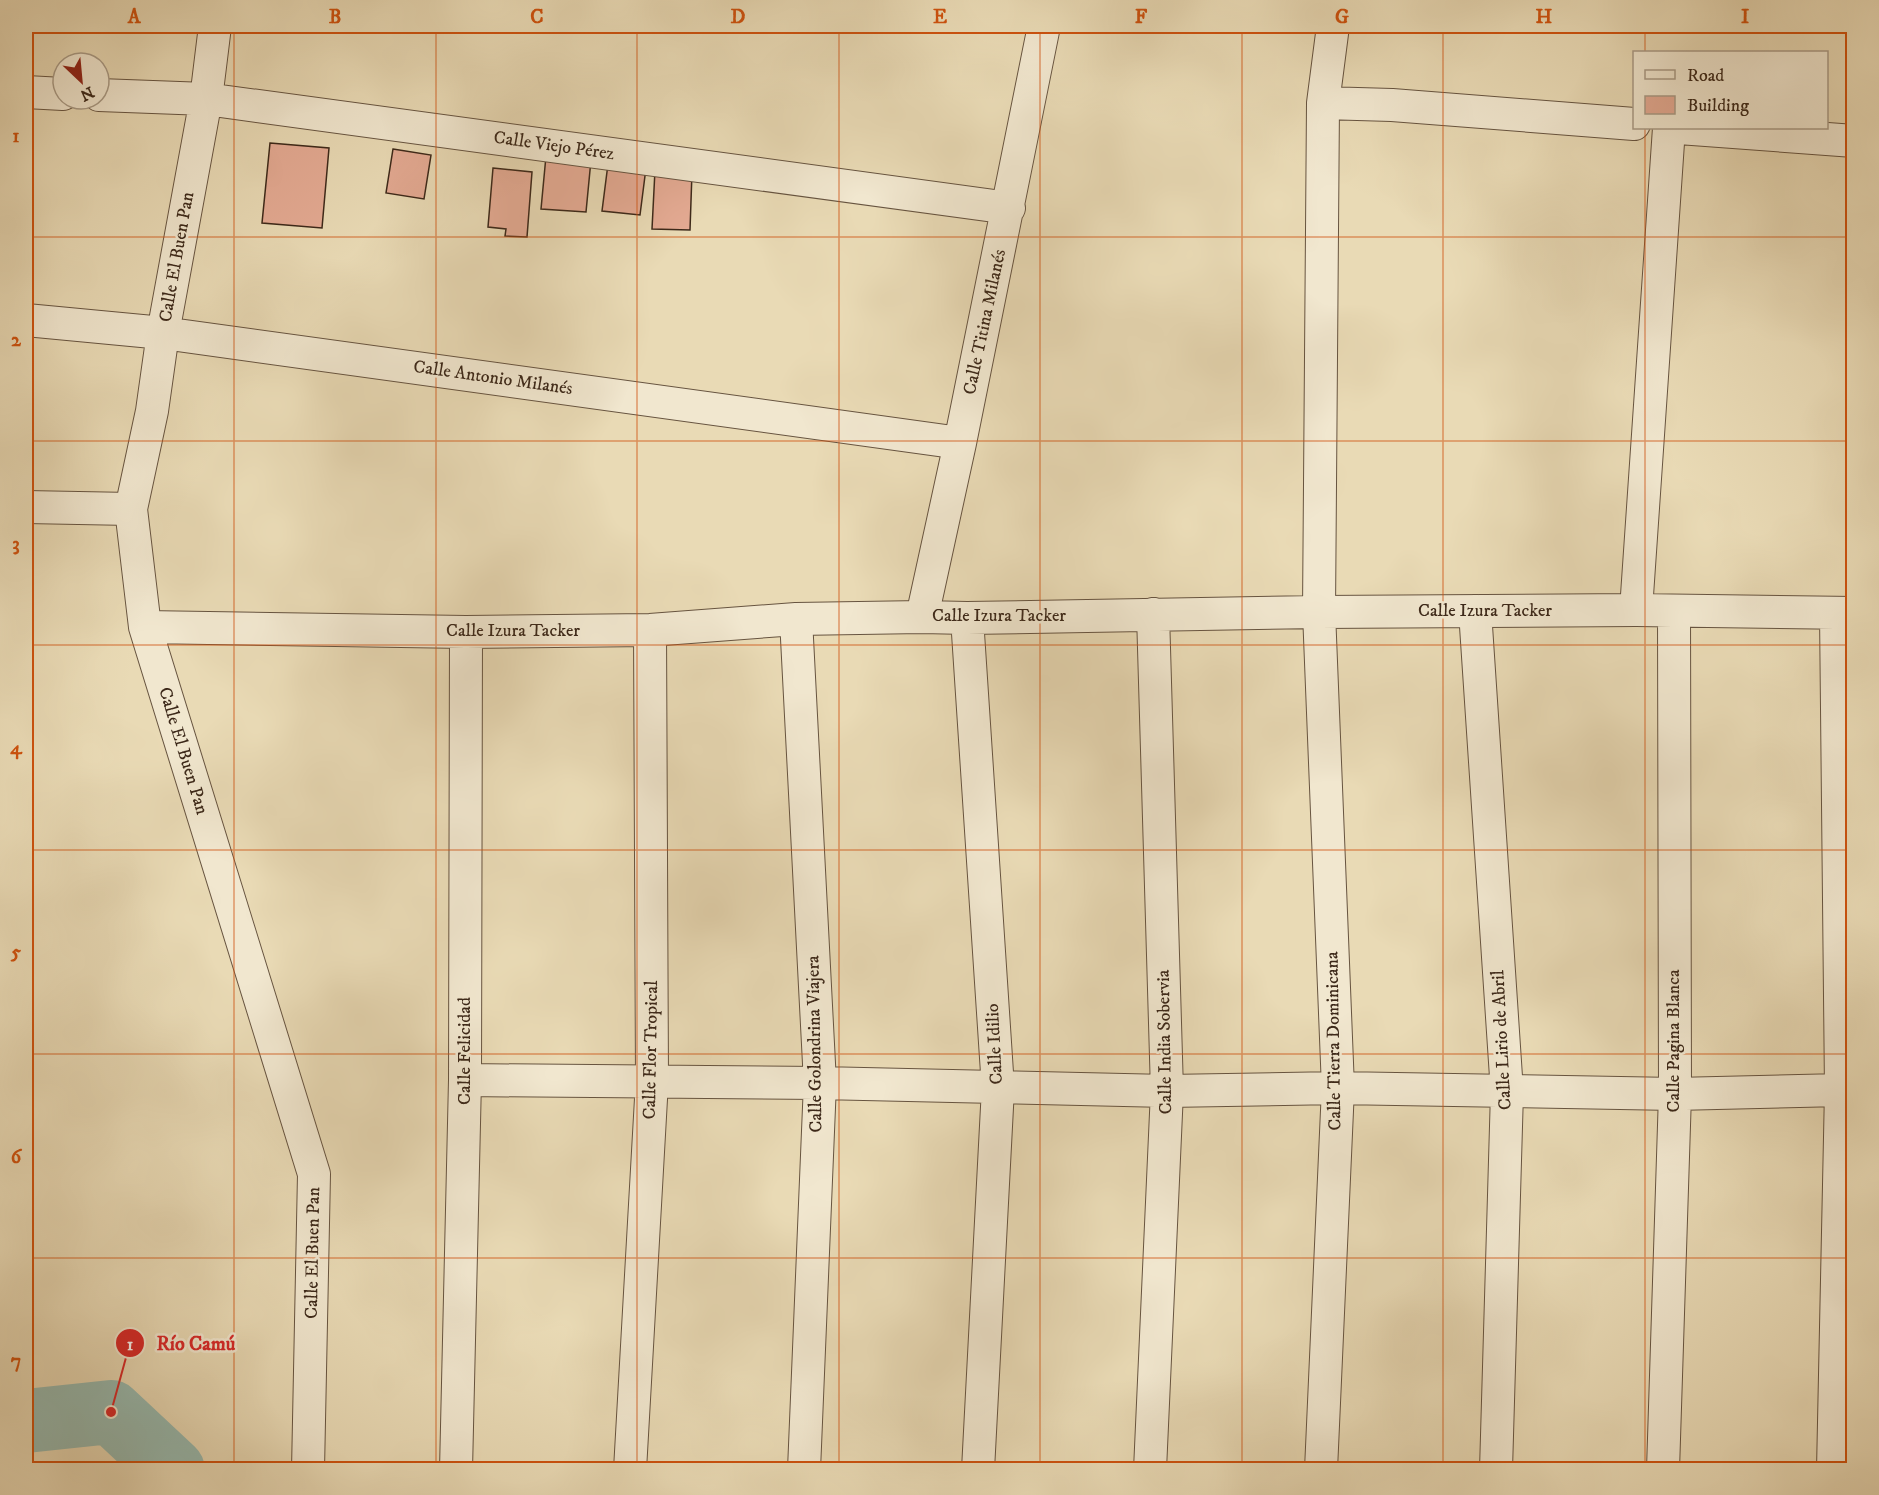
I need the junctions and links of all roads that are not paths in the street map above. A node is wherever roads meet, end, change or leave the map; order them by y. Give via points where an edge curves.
1 (215, 26) edge
2 (1044, 26) edge
3 (1333, 26) edge
4 (26, 92) edge
5 (51, 93) edge
6 (111, 95) edge
7 (206, 99) junction
8 (1323, 104) junction
9 (1633, 124) edge
10 (1669, 129) edge
11 (1692, 129) edge
12 (1854, 141) edge
13 (1009, 208) junction
14 (26, 320) edge
15 (163, 333) junction
16 (960, 443) junction
17 (26, 507) edge
18 (131, 509) junction
19 (1636, 610) junction
20 (1474, 611) junction
21 (1320, 612) junction
22 (1674, 612) junction
23 (1845, 613) edge
24 (1153, 614) junction
25 (922, 617) junction
26 (967, 618) junction
27 (796, 619) junction
28 (145, 627) junction
29 (650, 630) junction
30 (466, 632) junction
31 (465, 1080) junction
32 (652, 1081) junction
33 (820, 1083) junction
34 (998, 1088) junction
35 (1338, 1088) junction
36 (1841, 1090) junction
37 (1167, 1091) junction
38 (1507, 1092) junction
39 (1675, 1094) junction
40 (308, 1470) edge
41 (456, 1470) edge
42 (630, 1470) edge
43 (804, 1470) edge
44 (978, 1470) edge
45 (1150, 1470) edge
46 (1321, 1470) edge
47 (1496, 1470) edge
48 (1663, 1470) edge
49 (1833, 1470) edge

1 - 7 street, Calle El Buen Pan
2 - 13 street, Calle Titina Milanés
3 - 8 street, Calle Tierra Dominicana
4 - 5 street
6 - 7 street, Calle Viejo Pérez
7 - 13 street, Calle Viejo Pérez
7 - 15 street, Calle El Buen Pan
8 - 9 street via 1392,105
8 - 21 street, Calle Tierra Dominicana
10 - 19 street
11 - 12 street
13 - 16 street, Calle Titina Milanés
14 - 15 street, Calle Antonio Milanés
15 - 16 street, Calle Antonio Milanés
15 - 18 street, Calle El Buen Pan via 152,411
16 - 25 street, Calle Titina Milanés
17 - 18 street
18 - 28 street, Calle El Buen Pan
19 - 20 street, Calle Izura Tacker
19 - 22 street, Calle Izura Tacker
20 - 21 street, Calle Izura Tacker
20 - 38 street, Calle Lirio de Abril
21 - 24 street, Calle Izura Tacker
21 - 35 street, Calle Tierra Dominicana
22 - 23 street, Calle Izura Tacker
22 - 39 street, Calle Pagina Blanca
23 - 36 street
24 - 26 street, Calle Izura Tacker
24 - 37 street, Calle India Sobervia
25 - 26 street, Calle Izura Tacker
25 - 27 street, Calle Izura Tacker
26 - 34 street, Calle Idilio
27 - 29 street, Calle Izura Tacker
27 - 33 street, Calle Golondrina Viajera
28 - 30 street, Calle Izura Tacker
28 - 40 street, Calle El Buen Pan via 315,1174
29 - 30 street, Calle Izura Tacker
29 - 32 street, Calle Flor Tropical
30 - 31 street, Calle Felicidad
31 - 32 street
31 - 41 street, Calle Felicidad
32 - 33 street
32 - 42 street, Calle Flor Tropical
33 - 34 street
33 - 43 street, Calle Golondrina Viajera
34 - 37 street
34 - 44 street, Calle Idilio
35 - 37 street
35 - 38 street
35 - 46 street, Calle Tierra Dominicana
36 - 39 street
36 - 49 street
37 - 45 street, Calle India Sobervia
38 - 39 street
38 - 47 street, Calle Lirio de Abril
39 - 48 street, Calle Pagina Blanca

